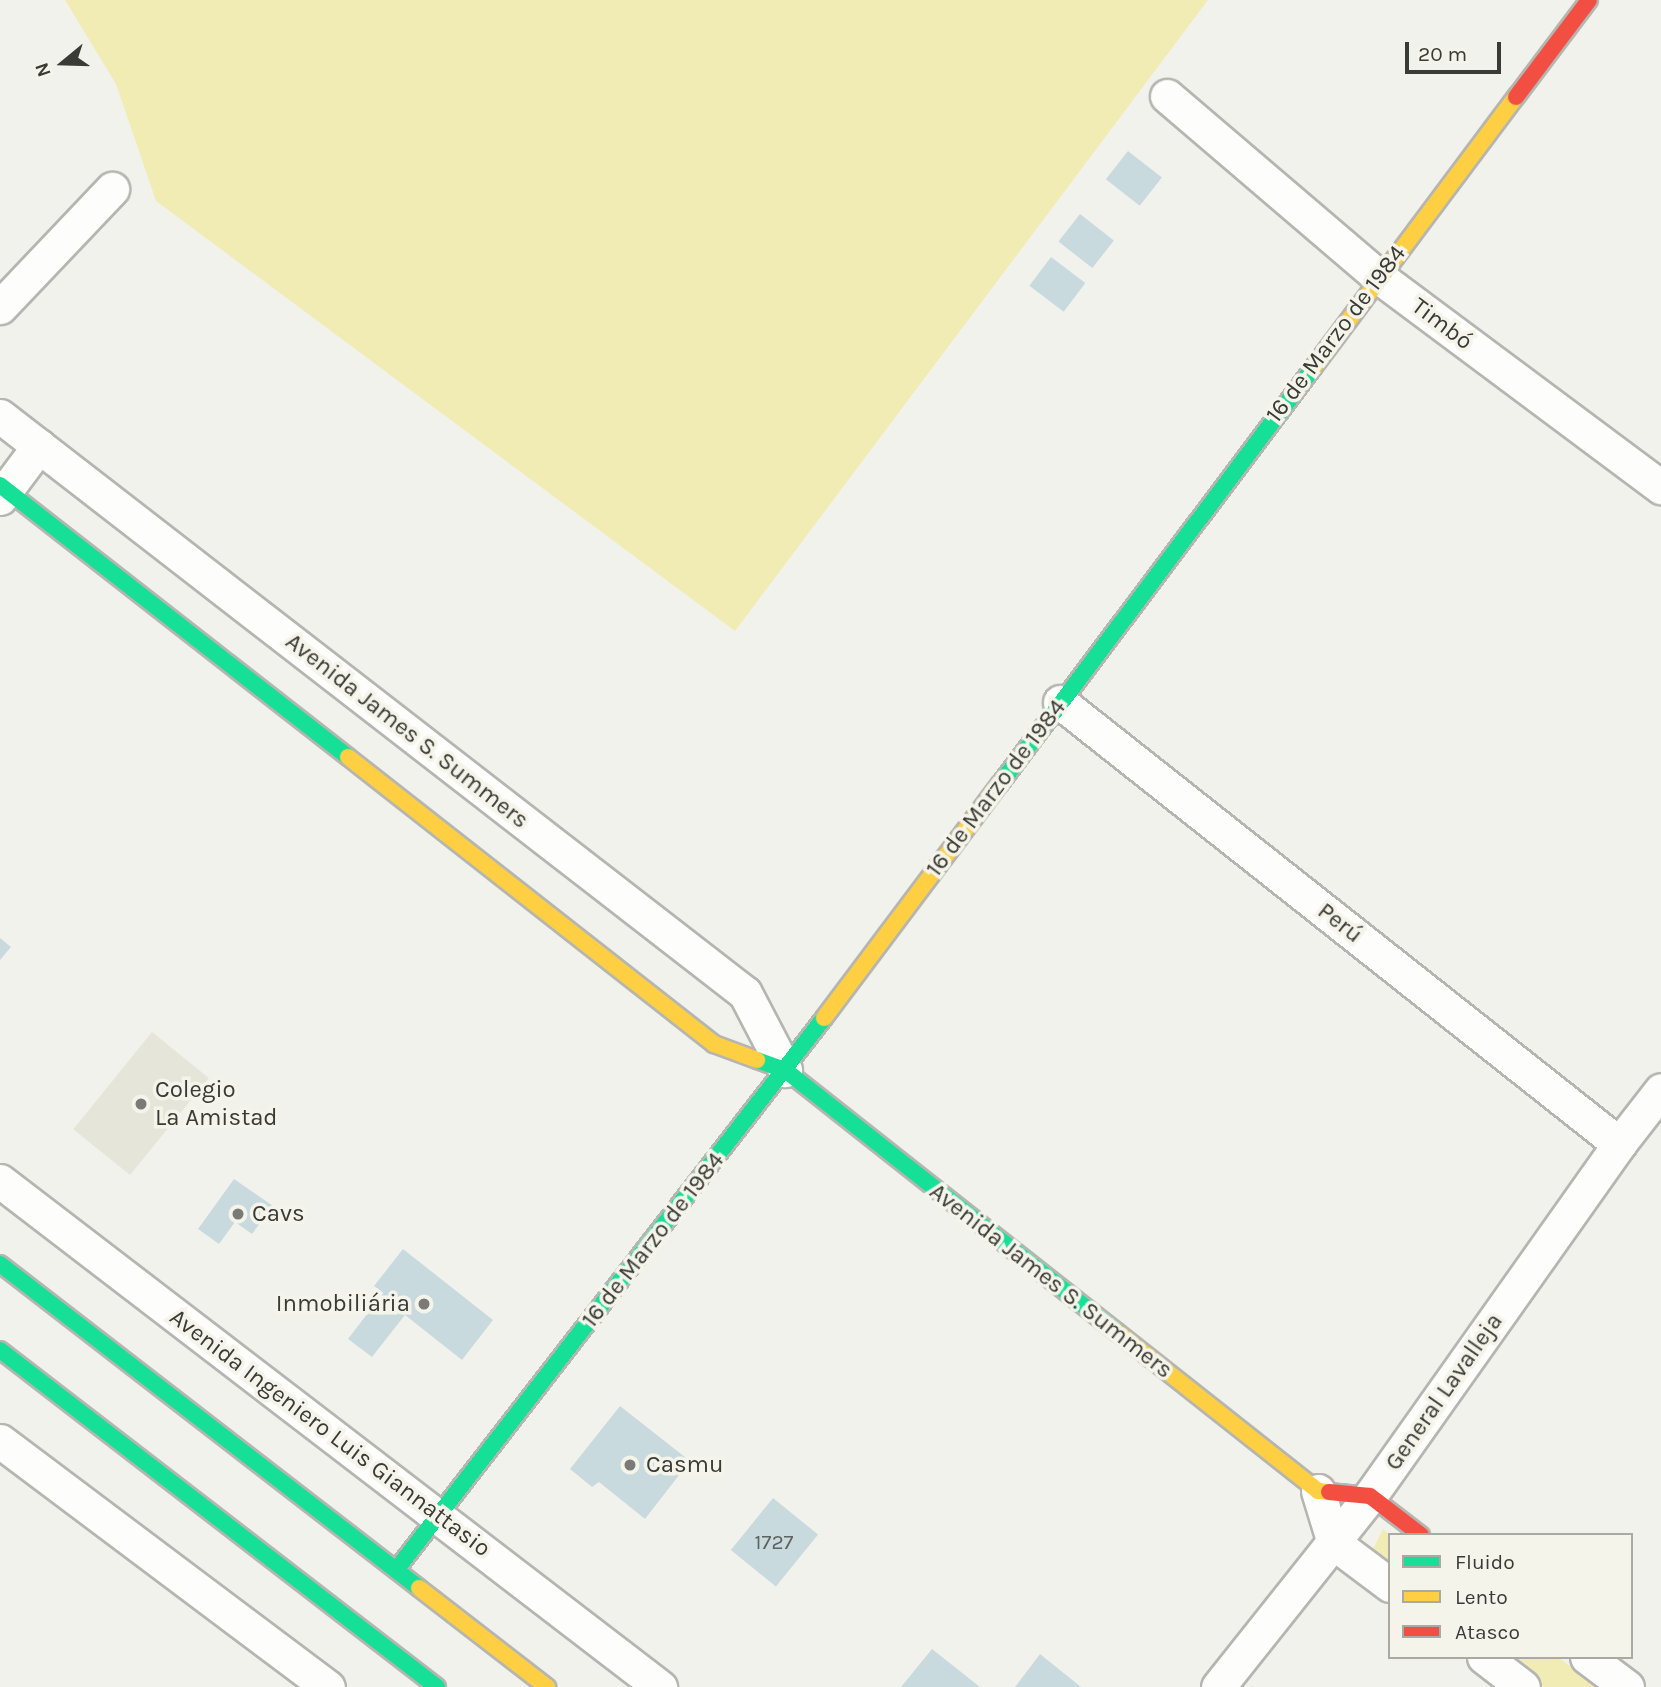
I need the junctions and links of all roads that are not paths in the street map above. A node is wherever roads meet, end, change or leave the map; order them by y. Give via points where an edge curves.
1 (1588, 0) edge
2 (1167, 96) dead end
3 (112, 189) dead end
4 (1379, 277) junction
5 (0, 307) edge
6 (0, 416) edge
7 (39, 446) junction
8 (1661, 487) edge
9 (2, 491) edge
10 (1060, 702) junction
11 (785, 1070) junction
12 (1661, 1090) edge
13 (1619, 1143) junction
14 (0, 1181) edge
15 (0, 1264) edge
16 (0, 1350) edge
17 (0, 1441) edge
18 (1318, 1491) junction
19 (1370, 1496) junction
20 (440, 1517) junction
21 (1418, 1533) edge
22 (1334, 1543) junction
23 (396, 1570) junction
24 (1388, 1584) edge
25 (1487, 1659) edge
26 (1590, 1659) edge
27 (295, 1677) edge
28 (328, 1687) edge
29 (437, 1687) edge
30 (547, 1687) edge
31 (660, 1687) edge
32 (1218, 1687) edge
33 (1523, 1687) edge
34 (1627, 1687) edge

1 - 4 street, 16 de Marzo de 1984
2 - 4 street, Timbó
3 - 5 street
4 - 8 street, Timbó
4 - 10 street, 16 de Marzo de 1984
6 - 7 street, Avenida James S. Summers
7 - 9 street
7 - 11 street, Avenida James S. Summers via 745,993
9 - 11 street, Avenida James S. Summers via 714,1044
10 - 11 street, 16 de Marzo de 1984
10 - 13 street, Perú
11 - 18 street, Avenida James S. Summers
11 - 20 street, 16 de Marzo de 1984
12 - 13 street, General Lavalleja
13 - 19 street, General Lavalleja
14 - 20 street, Avenida Ingeniero Luis Giannattasio
15 - 23 street
16 - 29 street
17 - 27 street
18 - 19 street
18 - 22 street
19 - 21 street
19 - 22 street, General Lavalleja
20 - 23 street, 16 de Marzo de 1984
20 - 31 street, Avenida Ingeniero Luis Giannattasio
22 - 24 street
22 - 32 street, General Lavalleja
23 - 30 street
25 - 33 street
26 - 34 street
27 - 28 street

